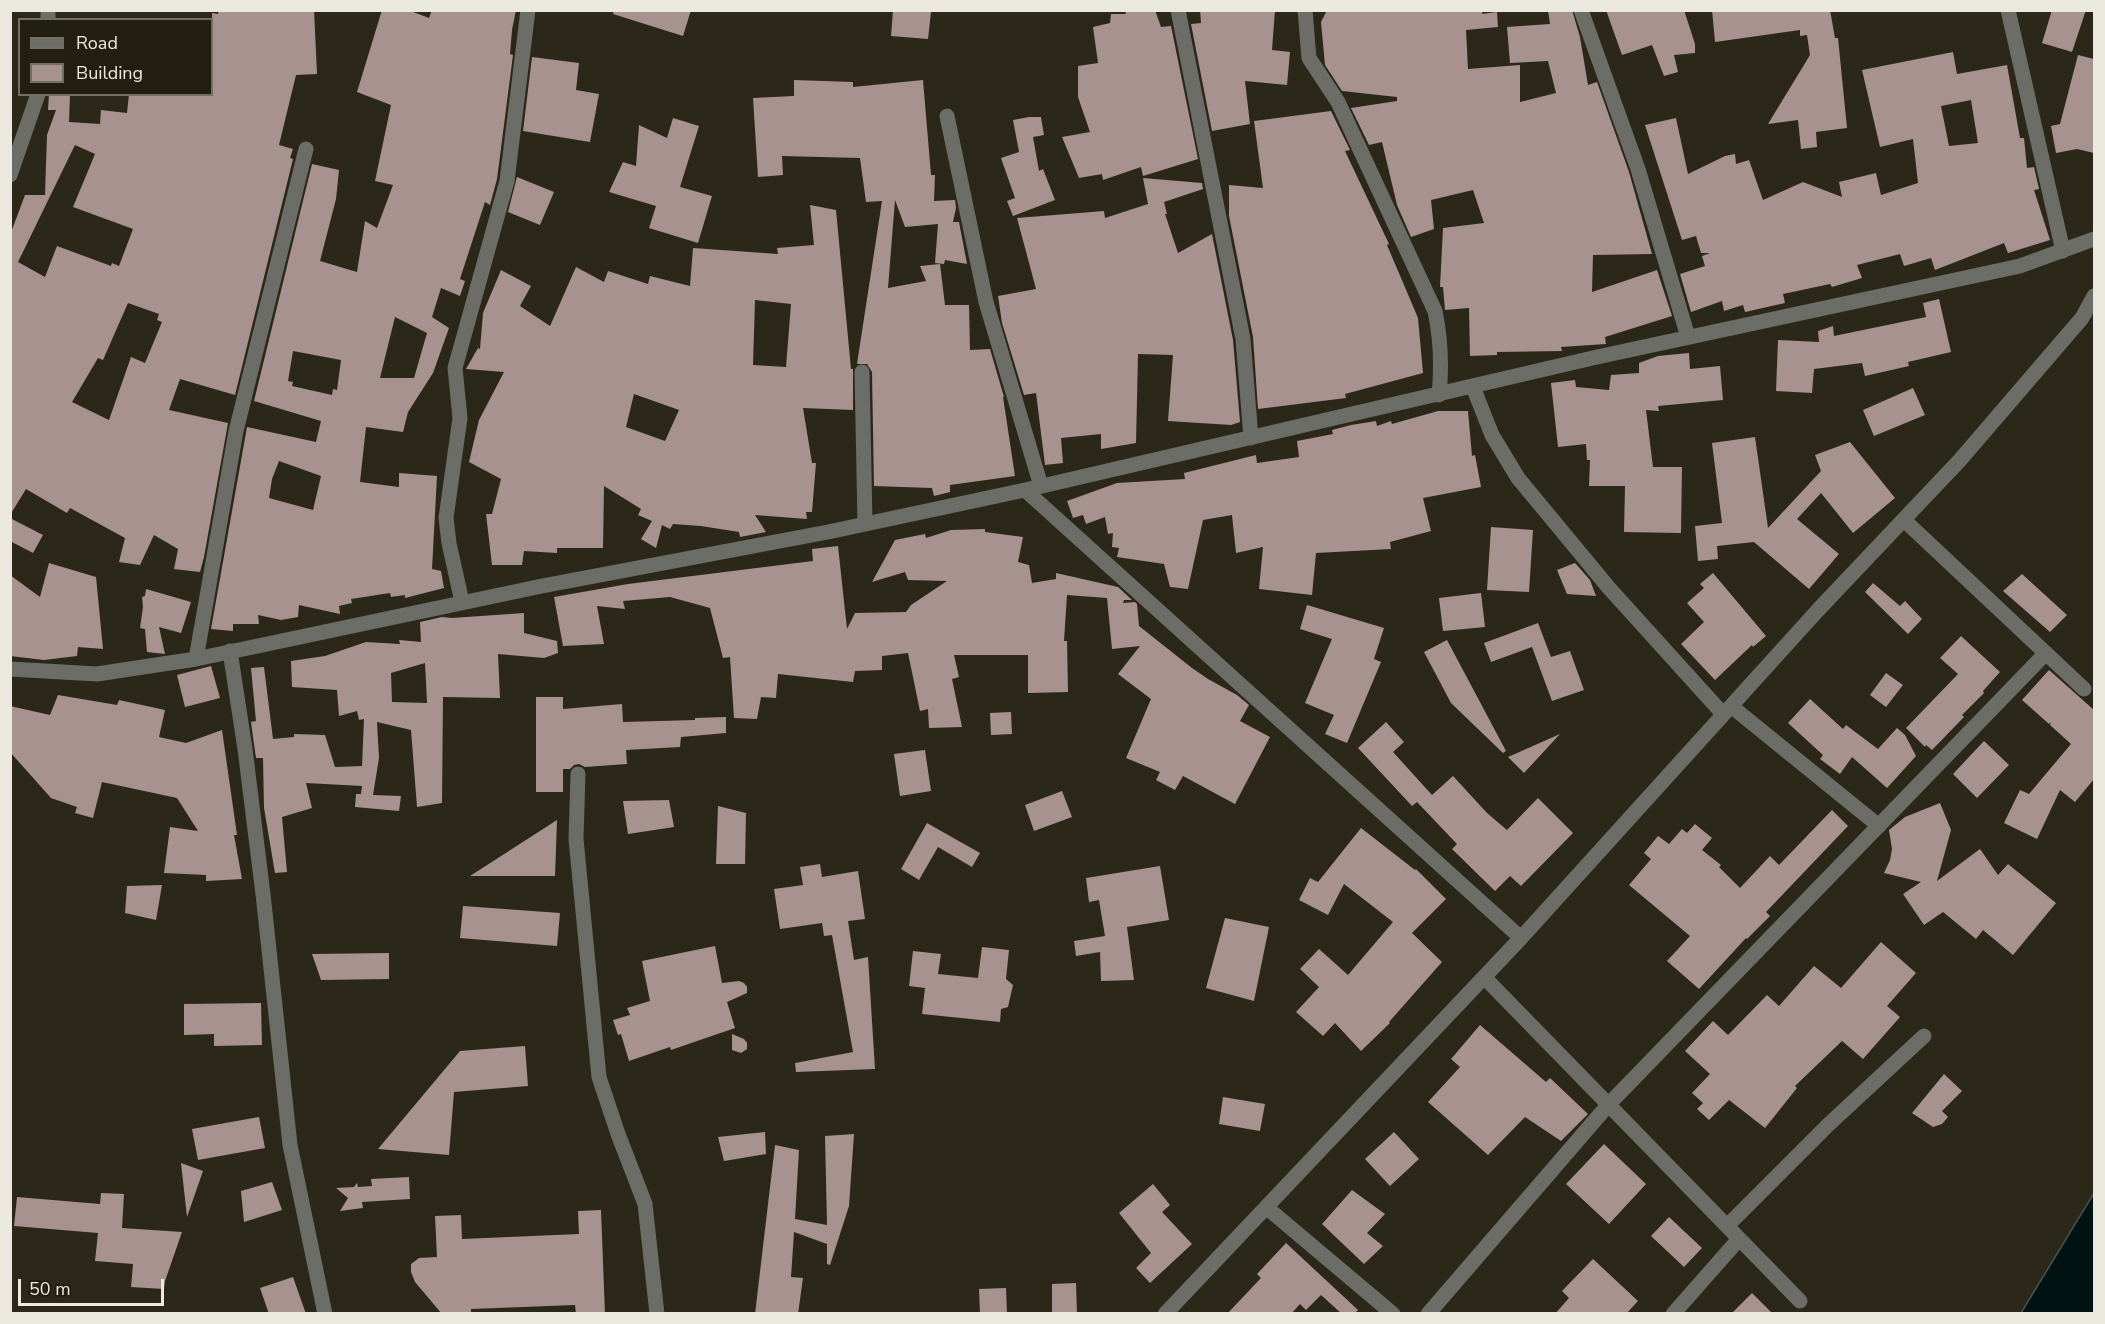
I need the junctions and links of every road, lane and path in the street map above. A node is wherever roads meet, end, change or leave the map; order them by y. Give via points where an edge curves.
1 (528, 10) edge
2 (1178, 10) edge
3 (1305, 10) edge
4 (1581, 10) edge
5 (2008, 10) edge
6 (37, 96) edge
7 (947, 116) dead end
8 (306, 149) dead end
9 (10, 175) edge
10 (2094, 239) edge
11 (2063, 251) junction
12 (2094, 296) edge
13 (1688, 337) junction
14 (862, 372) dead end
15 (1473, 387) junction
16 (1439, 395) junction
17 (1251, 438) junction
18 (1041, 486) junction
19 (1025, 490) junction
20 (1904, 520) junction
21 (865, 524) junction
22 (462, 602) junction
23 (230, 651) junction
24 (2046, 653) junction
25 (196, 659) junction
26 (10, 669) edge
27 (2084, 688) dead end
28 (1727, 710) junction
29 (578, 774) dead end
30 (1879, 826) junction
31 (1521, 938) junction
32 (1484, 977) junction
33 (1923, 1036) dead end
34 (1609, 1104) junction
35 (1266, 1208) junction
36 (1727, 1226) junction
37 (1739, 1239) junction
38 (1800, 1300) dead end
39 (325, 1314) edge
40 (657, 1314) edge
41 (1165, 1314) edge
42 (1393, 1314) edge
43 (1428, 1314) edge
44 (1673, 1314) edge

1 - 22 street via 507,182 454,368 460,418 446,518
2 - 17 street via 1243,339
3 - 16 street via 1309,58 1338,102 1435,311 1441,338
4 - 13 street via 1638,169
5 - 11 street
6 - 9 street
7 - 18 street via 986,302
8 - 25 street via 236,431
10 - 11 street
11 - 13 street via 2020,266
12 - 20 street via 2082,318 2027,383
13 - 15 street
14 - 21 street
15 - 16 street
15 - 28 street via 1492,435 1518,478 1609,588
16 - 17 street
17 - 18 street
18 - 19 street
19 - 21 street
19 - 31 street
20 - 24 street
20 - 28 street
21 - 22 street
22 - 23 street
23 - 25 street
23 - 39 street via 245,749 290,1145
24 - 27 street
24 - 30 street
25 - 26 street via 96,674
28 - 30 street
28 - 31 street
29 - 40 street via 576,839 599,1077 645,1204
30 - 34 street
31 - 32 street
32 - 34 street
32 - 35 street
33 - 36 street
34 - 36 street
34 - 43 street
35 - 41 street
35 - 42 street
36 - 37 street
37 - 38 street
37 - 44 street

